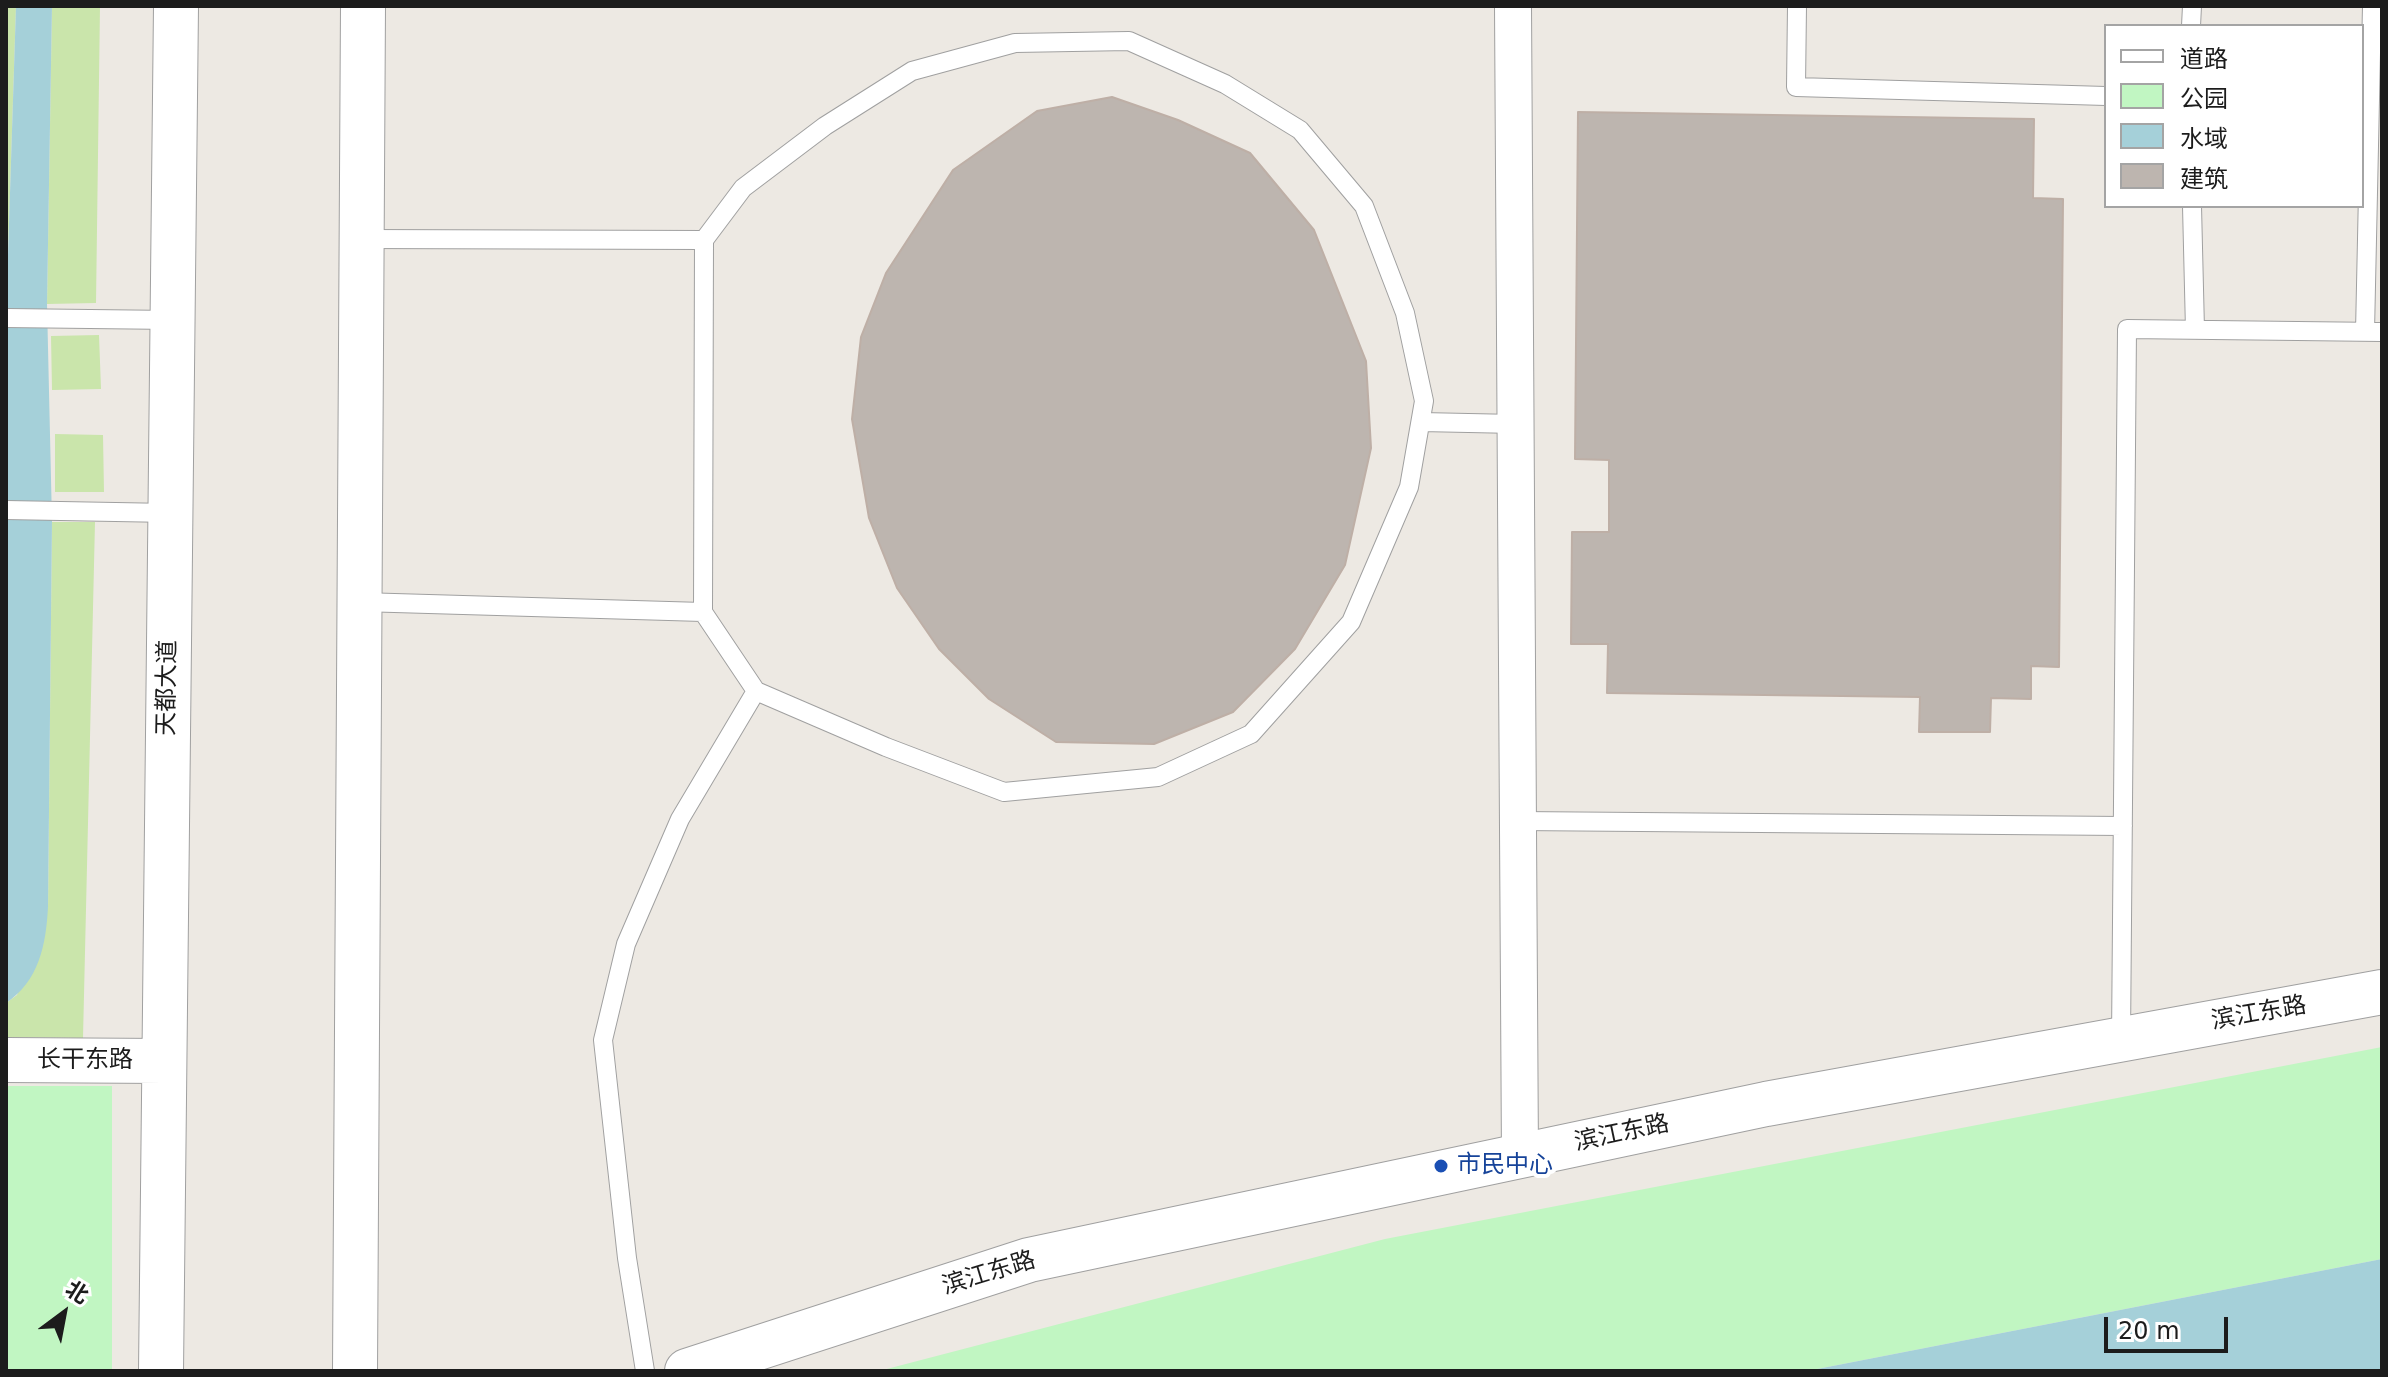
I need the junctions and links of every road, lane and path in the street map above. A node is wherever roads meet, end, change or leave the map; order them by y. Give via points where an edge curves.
1 (176, 6) edge
2 (363, 6) edge
3 (1513, 6) edge
4 (1797, 6) edge
5 (2372, 6) edge
6 (2104, 96) edge
7 (2192, 208) edge
8 (362, 239) junction
9 (704, 240) junction
10 (6, 318) edge
11 (173, 320) junction
12 (2195, 330) junction
13 (2374, 332) edge
14 (1421, 422) junction
15 (1516, 424) junction
16 (6, 510) edge
17 (170, 513) junction
18 (360, 602) junction
19 (703, 612) junction
20 (756, 691) junction
21 (1518, 821) junction
22 (2123, 826) junction
23 (2382, 992) edge
24 (2121, 1039) junction
25 (6, 1060) edge
26 (164, 1061) junction
27 (1520, 1156) junction
28 (161, 1371) edge
29 (355, 1371) edge
30 (645, 1371) edge
31 (687, 1371) edge

1 - 11 street, 天都大道
2 - 8 street
3 - 15 street
4 - 6 lane via 1796,87
5 - 13 lane
7 - 12 lane
8 - 9 lane
8 - 18 street
9 - 14 lane via 743,188 825,126 912,71 1015,43 1129,41 1225,84 1300,130 1364,206 1405,313 1424,401
9 - 19 lane
10 - 11 lane
11 - 17 street, 天都大道
12 - 13 lane
12 - 22 lane via 2127,329
14 - 15 lane
14 - 20 lane via 1409,487 1351,622 1251,734 1158,777 1004,792
15 - 21 street
16 - 17 lane
17 - 26 street, 天都大道
18 - 19 lane
18 - 29 street
19 - 20 lane
20 - 30 lane via 680,819 626,944 603,1040
21 - 22 lane
21 - 27 street
22 - 24 lane
23 - 24 street, 滨江东路
24 - 27 street, 滨江东路 via 1766,1104
25 - 26 street, 长干东路
26 - 28 street, 天都大道
27 - 31 street, 滨江东路 via 1029,1260

